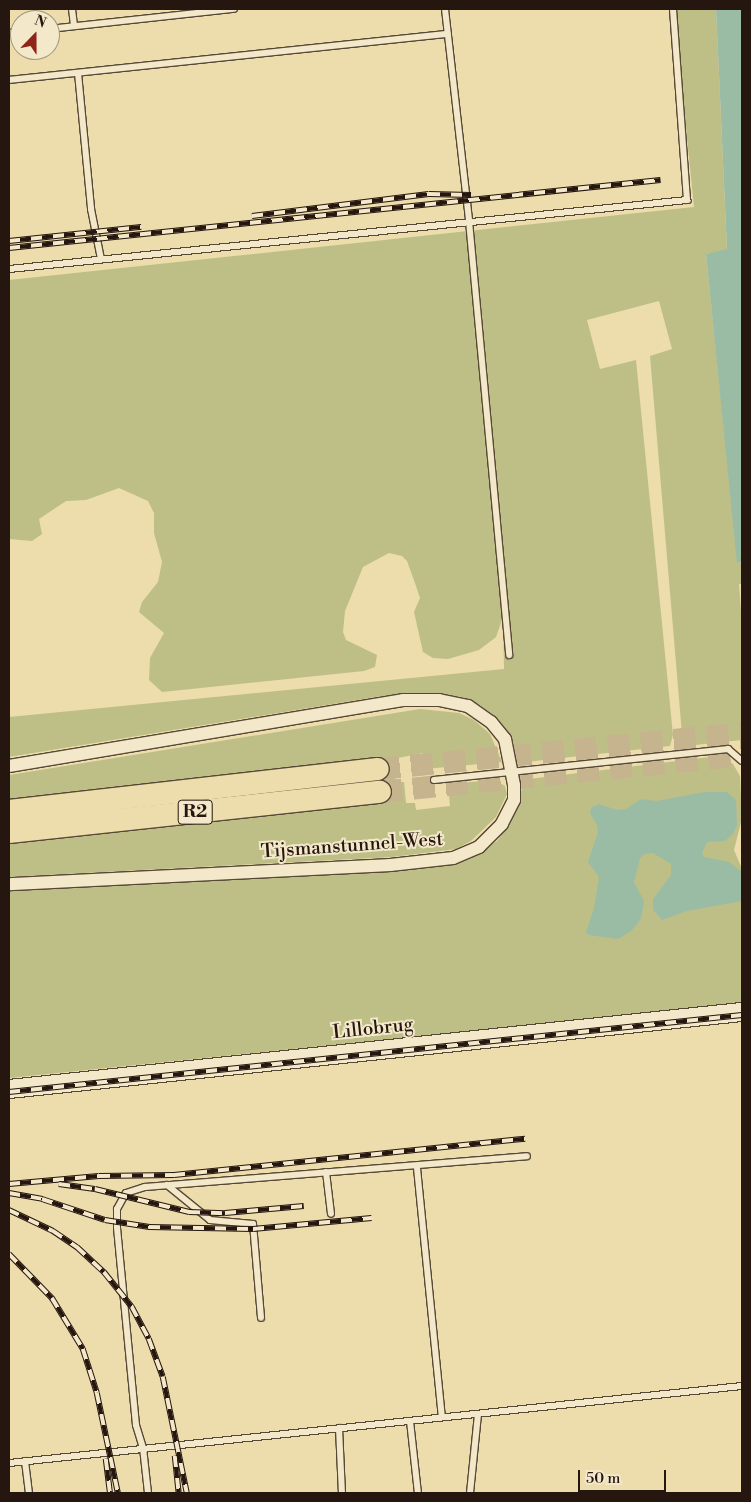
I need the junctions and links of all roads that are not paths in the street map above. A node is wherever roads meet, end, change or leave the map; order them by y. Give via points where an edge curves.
1 (72, 9) edge
2 (234, 9) edge
3 (445, 9) edge
4 (673, 9) edge
5 (74, 26) junction
6 (60, 27) edge
7 (448, 34) junction
8 (78, 73) junction
9 (9, 80) edge
10 (469, 221) junction
11 (101, 259) junction
12 (9, 269) edge
13 (509, 655) dead end
14 (742, 761) edge
15 (9, 766) edge
16 (378, 769) tunnel mouth
17 (512, 771) junction
18 (434, 780) dead end
19 (380, 792) tunnel mouth
20 (9, 811) edge
21 (9, 832) edge
22 (9, 884) edge
23 (742, 1012) edge
24 (9, 1089) edge
25 (527, 1156) dead end
26 (416, 1168) junction
27 (326, 1172) junction
28 (167, 1185) junction
29 (331, 1214) dead end
30 (261, 1318) dead end
31 (742, 1386) edge
32 (478, 1414) junction
33 (442, 1417) junction
34 (410, 1421) junction
35 (340, 1428) junction
36 (143, 1448) junction
37 (25, 1461) junction
38 (9, 1462) edge
39 (29, 1493) edge
40 (148, 1493) edge
41 (342, 1493) edge
42 (418, 1493) edge
43 (470, 1493) edge

1 - 5 lane
2 - 5 lane
3 - 7 lane
4 - 10 lane via 687,200
5 - 6 lane
7 - 8 lane
7 - 10 lane
8 - 9 lane
8 - 11 lane via 91,208
10 - 11 lane
10 - 13 lane
11 - 12 lane
14 - 17 lane via 728,749
15 - 17 street, Tijsmanstunnel-West via 393,702 439,700 468,706 491,722 505,739
16 - 20 highway, R2
17 - 18 lane
17 - 22 street, Tijsmanstunnel-West via 514,800 502,824 479,847 453,858 390,865
19 - 21 highway, R2
23 - 24 street, Lillobrug
25 - 26 lane
26 - 27 lane
26 - 33 lane
27 - 28 lane
27 - 29 lane
28 - 30 lane via 210,1220 253,1224
28 - 36 lane via 131,1190 119,1203 116,1217 136,1426
31 - 32 lane
32 - 33 lane
32 - 43 lane
33 - 34 lane
34 - 35 lane
34 - 42 lane
35 - 36 lane
35 - 41 lane
36 - 37 lane
36 - 40 lane
37 - 38 lane
37 - 39 lane

